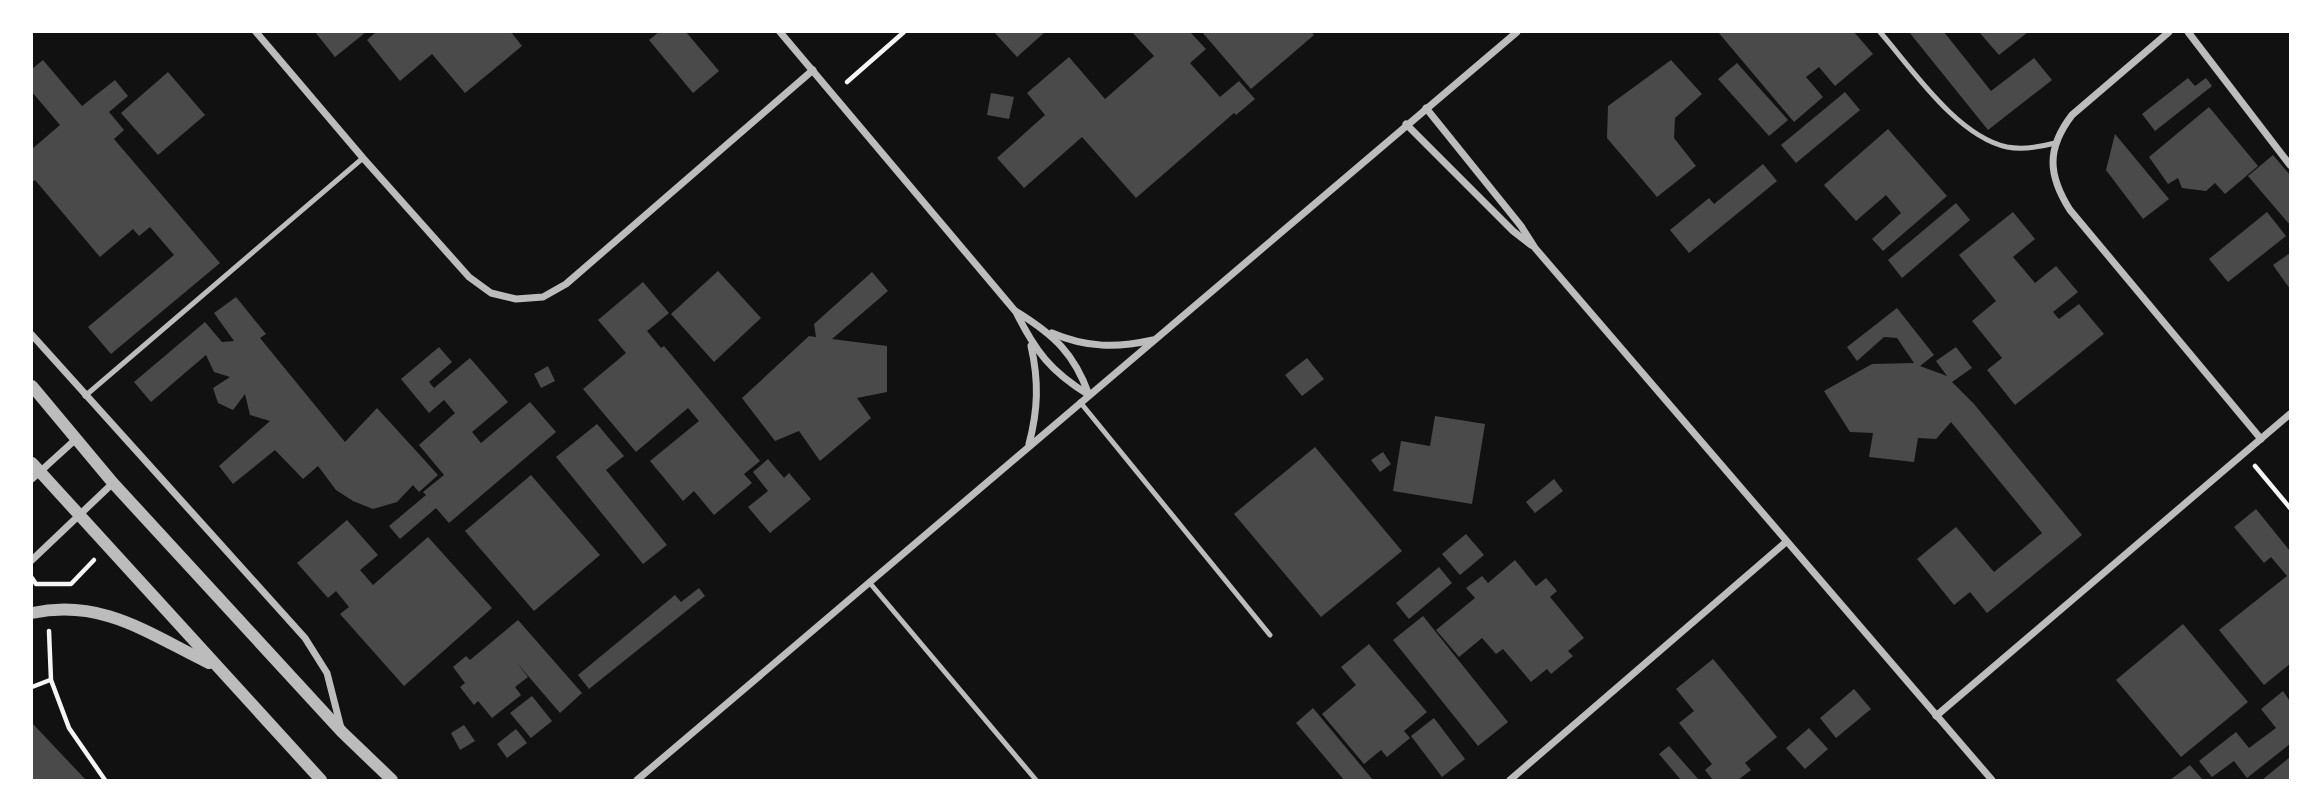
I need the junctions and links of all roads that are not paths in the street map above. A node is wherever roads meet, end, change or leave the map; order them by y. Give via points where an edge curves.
1 (256, 32) edge
2 (780, 32) edge
3 (1517, 32) edge
4 (1880, 32) edge
5 (2169, 32) edge
6 (2188, 32) edge
7 (813, 70) junction
8 (1426, 108) junction
9 (1406, 124) junction
10 (2055, 143) junction
11 (363, 158) junction
12 (2291, 165) edge
13 (1535, 248) junction
14 (1016, 312) junction
15 (1047, 331) junction
16 (32, 335) edge
17 (1154, 340) junction
18 (1031, 342) junction
19 (32, 386) edge
20 (1089, 395) junction
21 (85, 397) junction
22 (1080, 402) junction
23 (2291, 414) edge
24 (76, 439) junction
25 (2261, 439) junction
26 (1028, 445) junction
27 (34, 471) edge
28 (113, 483) junction
29 (81, 515) junction
30 (1786, 542) junction
31 (32, 560) edge
32 (869, 582) junction
33 (32, 613) edge
34 (1270, 635) dead end
35 (216, 666) junction
36 (1936, 716) junction
37 (342, 732) junction
38 (321, 780) edge
39 (392, 780) edge
40 (637, 780) edge
41 (1036, 780) edge
42 (1510, 780) edge
43 (1992, 780) edge

1 - 11 street
2 - 7 street
3 - 8 street
4 - 10 lane via 1967,129 2009,148
5 - 10 street via 2072,115
6 - 12 street
7 - 11 street via 566,284 543,297 516,299 491,293 469,277
7 - 14 street
8 - 9 street
8 - 13 street
9 - 13 street
9 - 17 street
10 - 25 street via 2053,167 2058,190 2070,210
11 - 21 lane
13 - 30 street
14 - 15 street
14 - 18 street
15 - 17 street via 1100,347
15 - 20 street via 1073,360
16 - 21 street
17 - 20 street
18 - 20 street via 1056,372
18 - 26 street via 1038,394
19 - 24 street
20 - 22 street
21 - 37 street via 305,638 327,673
22 - 26 street
22 - 34 lane
23 - 25 street
24 - 27 street
24 - 28 street
25 - 36 street
26 - 32 street
27 - 29 street
28 - 29 street
28 - 37 street
29 - 31 street
29 - 35 street
30 - 36 street
30 - 42 street
32 - 40 street
32 - 41 lane
33 - 35 street via 88,610 116,617
35 - 38 street
36 - 43 street
37 - 39 street

